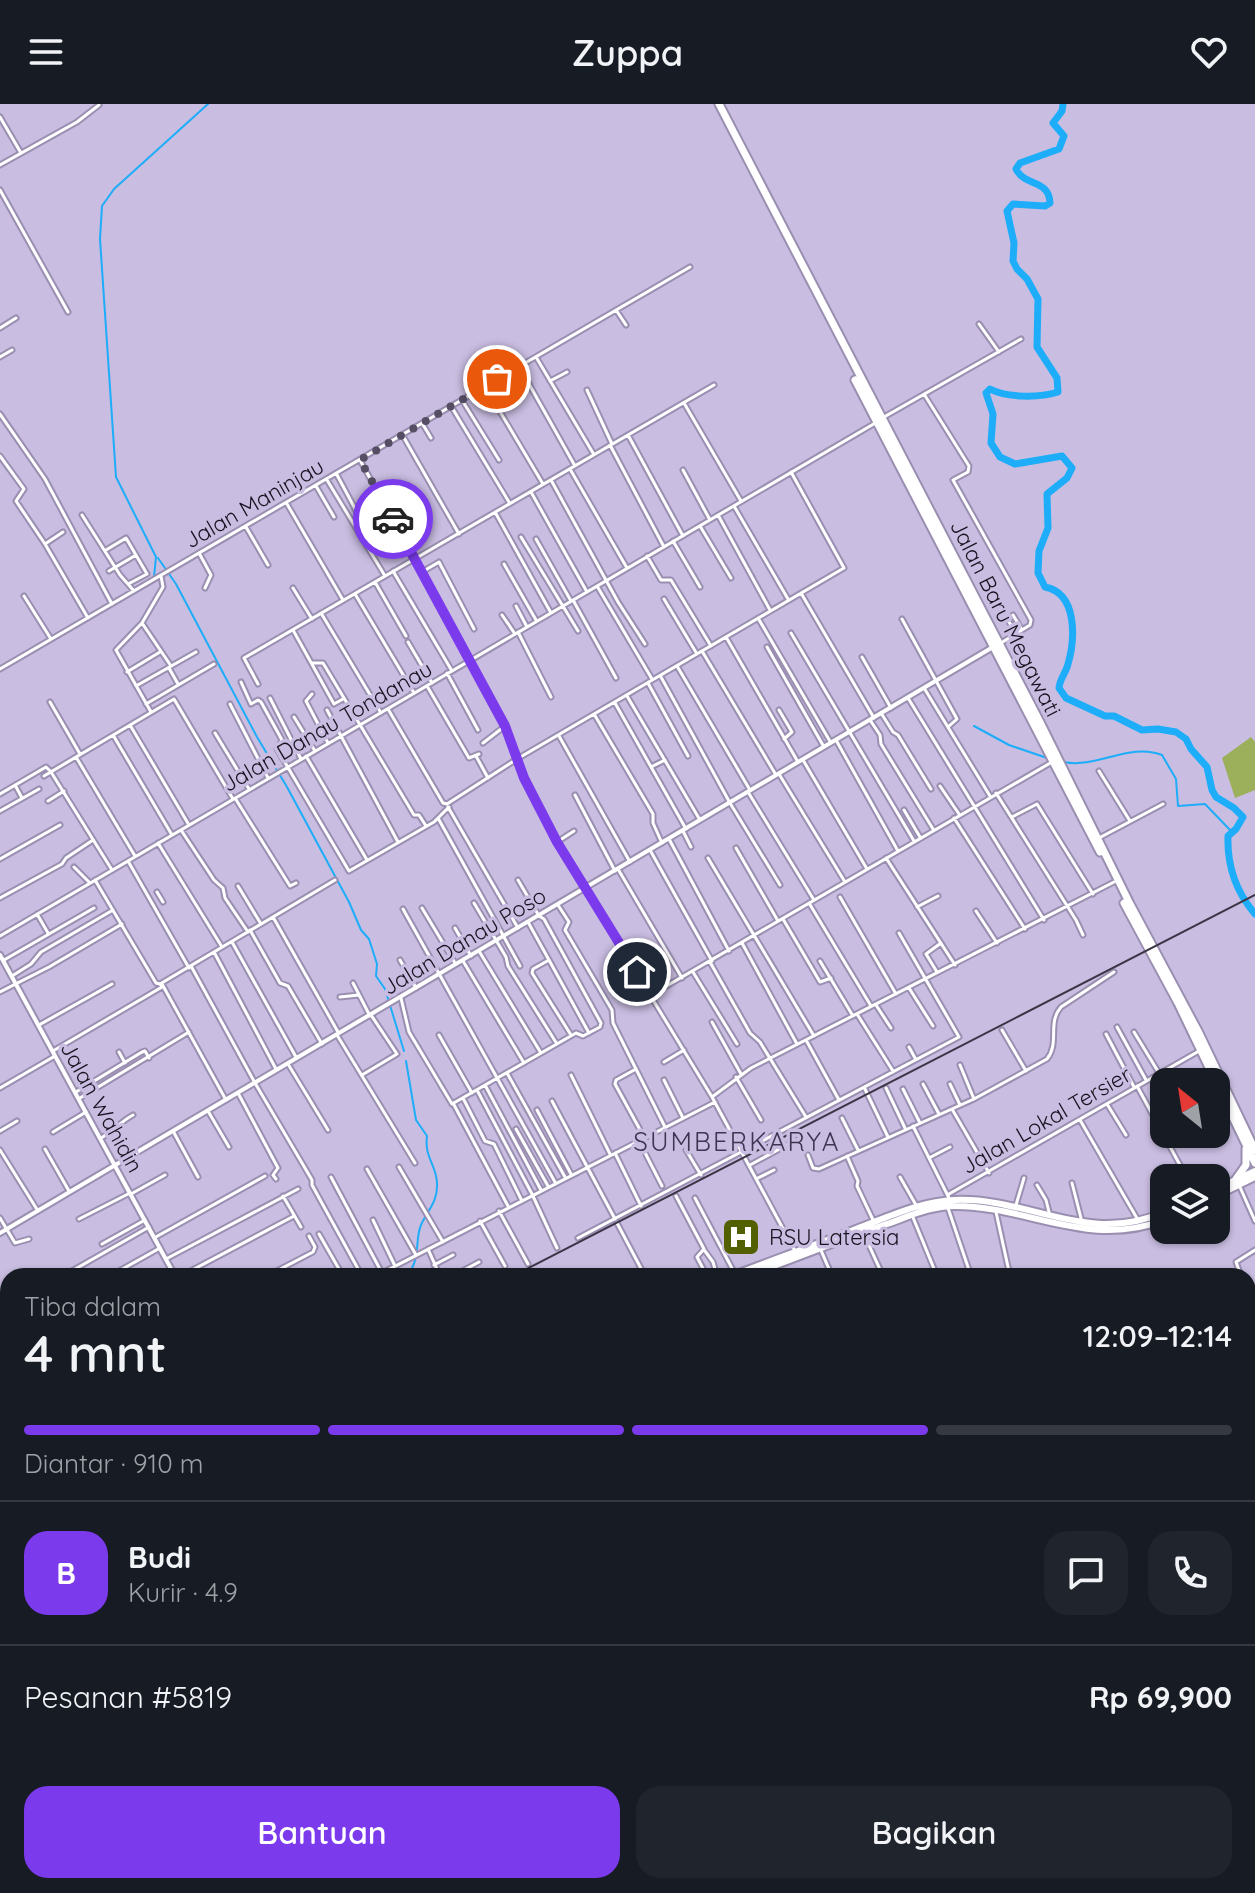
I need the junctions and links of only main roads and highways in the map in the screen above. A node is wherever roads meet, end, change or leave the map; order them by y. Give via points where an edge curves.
1 (717, 104) edge
2 (1053, 756) junction
3 (1202, 1047) junction
4 (1210, 1068) edge
5 (1230, 1107) edge
6 (1251, 1145) edge
7 (1255, 1163) edge
8 (1255, 1171) edge
9 (1255, 1177) edge
10 (1238, 1182) junction
11 (1230, 1185) edge
12 (1230, 1187) edge
13 (949, 1200) junction
14 (1150, 1218) edge
15 (1150, 1225) edge
16 (796, 1254) junction
17 (754, 1268) edge
18 (767, 1268) edge

1 - 2 highway, Jalan Baru Megawati
2 - 3 highway, Jalan Baru Megawati
2 - 3 highway, Jalan Baru Megawati via 1136,929
3 - 4 highway, Jalan Baru Megawati
3 - 6 highway, Jalan Baru Megawati
5 - 6 highway, Jalan Baru Megawati
6 - 7 highway, Jalan Baru Megawati
6 - 10 highway
8 - 10 main road
9 - 10 main road
10 - 11 main road
10 - 12 main road
13 - 14 main road via 1104,1225
13 - 15 main road via 1101,1232
13 - 16 main road
13 - 16 main road via 874,1222
16 - 17 main road
16 - 18 main road

